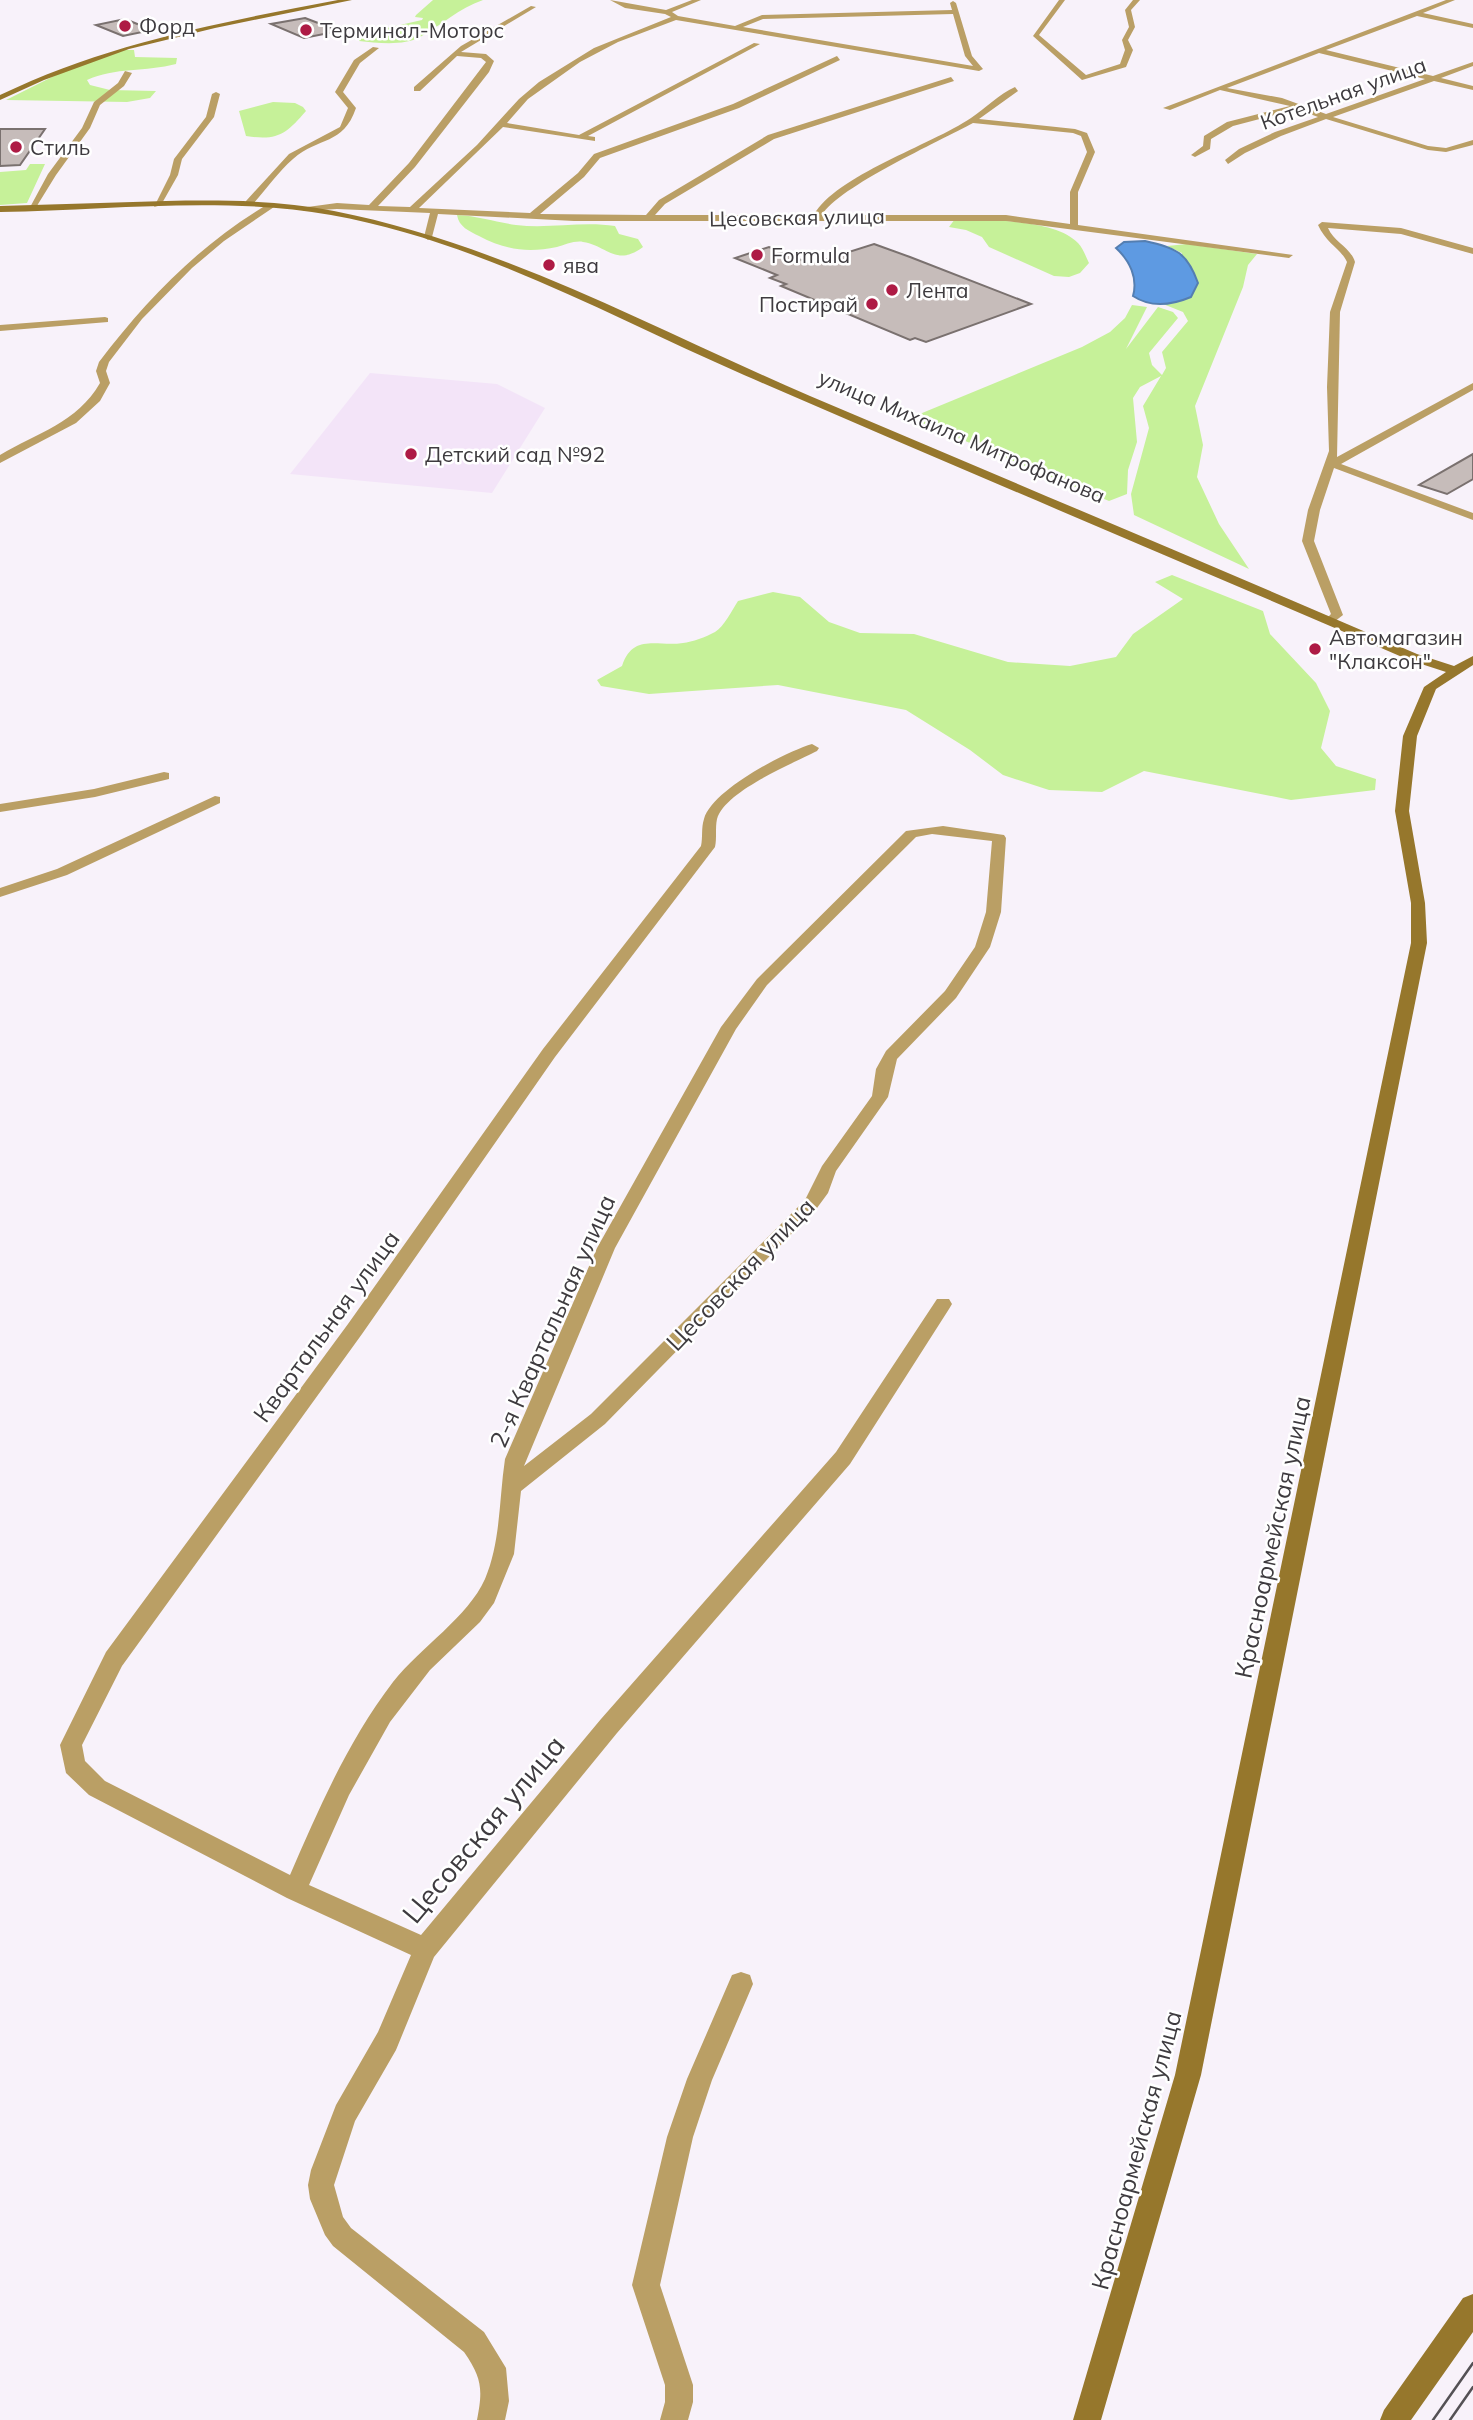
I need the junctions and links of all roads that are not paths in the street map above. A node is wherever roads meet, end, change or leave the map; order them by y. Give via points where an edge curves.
1 (349, 0) edge
2 (612, 0) edge
3 (698, 0) edge
4 (952, 0) edge
5 (1062, 0) edge
6 (1138, 0) edge
7 (1452, 0) edge
8 (533, 7) dead end
9 (667, 12) junction
10 (956, 12) junction
11 (1418, 14) junction
12 (676, 18) junction
13 (738, 26) junction
14 (1473, 26) edge
15 (756, 44) dead end
16 (374, 48) dead end
17 (1317, 50) junction
18 (454, 54) junction
19 (837, 58) dead end
20 (1473, 64) edge
21 (128, 73) dead end
22 (1433, 78) junction
23 (951, 79) dead end
24 (1473, 88) edge
25 (417, 89) dead end
26 (1015, 89) dead end
27 (1223, 89) junction
28 (216, 94) dead end
29 (0, 98) edge
30 (1296, 107) junction
31 (1167, 108) dead end
32 (1327, 118) junction
33 (972, 121) junction
34 (502, 125) junction
35 (580, 137) junction
36 (1473, 142) edge
37 (622, 145) junction
38 (1195, 155) dead end
39 (1228, 162) dead end
40 (249, 203) junction
41 (157, 205) junction
42 (273, 205) junction
43 (31, 208) junction
44 (304, 208) junction
45 (370, 208) junction
46 (0, 209) edge
47 (411, 210) junction
48 (434, 213) junction
49 (532, 216) junction
50 (817, 217) junction
51 (648, 218) junction
52 (1074, 225) junction
53 (428, 237) junction
54 (1473, 251) edge
55 (1289, 255) dead end
56 (105, 320) dead end
57 (0, 328) edge
58 (1473, 386) edge
59 (0, 460) edge
60 (1332, 464) junction
61 (1473, 517) edge
62 (1333, 619) junction
63 (1413, 657) junction
64 (1473, 660) edge
65 (1456, 671) junction
66 (1473, 678) edge
67 (1429, 689) junction
68 (812, 748) dead end
69 (163, 776) dead end
70 (215, 800) dead end
71 (0, 808) edge
72 (999, 838) joint
73 (0, 893) edge
74 (943, 1304) dead end
75 (509, 1489) junction
76 (295, 1889) junction
77 (425, 1949) junction
78 (741, 1984) dead end
79 (1473, 2308) edge
80 (491, 2420) edge
81 (674, 2420) edge
82 (1087, 2420) edge
83 (1394, 2420) edge

1 - 29 main road via 131,45 62,69
2 - 9 street via 627,7
3 - 9 street
4 - 10 street
5 - 6 street via 1035,35 1084,78 1123,65 1129,50 1125,40 1132,27 1128,10
7 - 11 street
8 - 18 street
9 - 12 street
10 - 13 street via 769,16
10 - 13 street via 969,56 979,69
11 - 14 street
11 - 17 street
12 - 13 street
12 - 34 street via 594,52 535,89
15 - 35 street
16 - 40 street via 357,62 339,92 352,108 335,136 296,152
17 - 22 street
17 - 27 street
18 - 25 street
18 - 45 street via 483,56 490,61 412,165
19 - 37 street via 736,106
20 - 22 street, Котельная улица
21 - 43 street via 92,112 86,128
22 - 24 street
22 - 32 street, Котельная улица
23 - 51 street via 771,136 662,202
26 - 33 street
27 - 30 street
27 - 31 street
28 - 41 street via 210,117 178,159
30 - 32 street
30 - 38 street via 1230,124 1207,138 1207,147
32 - 36 street via 1441,150
32 - 39 street, Котельная улица via 1259,143
33 - 50 street via 849,187
33 - 52 street via 1084,135 1091,152 1074,191
34 - 35 street
34 - 47 street
35 - 37 street
37 - 49 street via 592,159 581,175
40 - 41 main road, улица Михаила Митрофанова
40 - 42 main road, улица Михаила Митрофанова
41 - 43 main road, улица Михаила Митрофанова
42 - 44 main road, улица Михаила Митрофанова
42 - 59 street via 242,221 143,312 104,362 105,383 92,405 60,430
43 - 46 main road, улица Михаила Митрофанова
44 - 45 street, Цесовская улица
44 - 53 main road, улица Михаила Митрофанова
45 - 47 street, Цесовская улица
47 - 48 street, Цесовская улица
48 - 49 street, Цесовская улица
48 - 53 street
49 - 51 street, Цесовская улица
50 - 51 street, Цесовская улица
50 - 52 street, Цесовская улица via 983,217
52 - 55 street, Цесовская улица
53 - 62 main road, улица Михаила Митрофанова via 565,291 823,405
54 - 60 street via 1401,231 1322,225 1351,262 1335,312
56 - 57 street
58 - 60 street
60 - 61 street
60 - 62 street via 1308,541
62 - 63 main road, улица Михаила Митрофанова
62 - 65 main road, улица Михаила Митрофанова
63 - 65 main road, улица Михаила Митрофанова
63 - 67 main road via 1428,670
64 - 65 main road
65 - 66 main road, улица Михаила Митрофанова
65 - 67 main road
67 - 82 main road, Красноармейская улица via 1410,736 1402,811 1418,903 1419,943 1386,1115 1188,2076
68 - 76 street, Квартальная улица via 717,807 710,822 708,847 549,1053 114,1659 74,1738 74,1766 97,1787
69 - 71 street via 95,793
70 - 73 street via 62,872
72 - 75 street, Цесовская улица via 986,940 961,981 892,1054 885,1065 880,1097 828,1170 819,1193 598,1419
72 - 75 street, 2-я Квартальная улица via 943,831 911,834 752,995 729,1027 606,1248 520,1446
74 - 77 street, Цесовская улица via 843,1458 610,1726
75 - 76 street, 2-я Квартальная улица via 505,1549 493,1585 464,1628 421,1664 370,1732
76 - 77 street
77 - 80 street, Цесовская улица via 387,2041 345,2114 324,2170 322,2192 342,2237 462,2330 486,2357 492,2368 495,2401
78 - 81 street via 680,2137 646,2285 647,2300 676,2366 680,2398
79 - 83 main road

